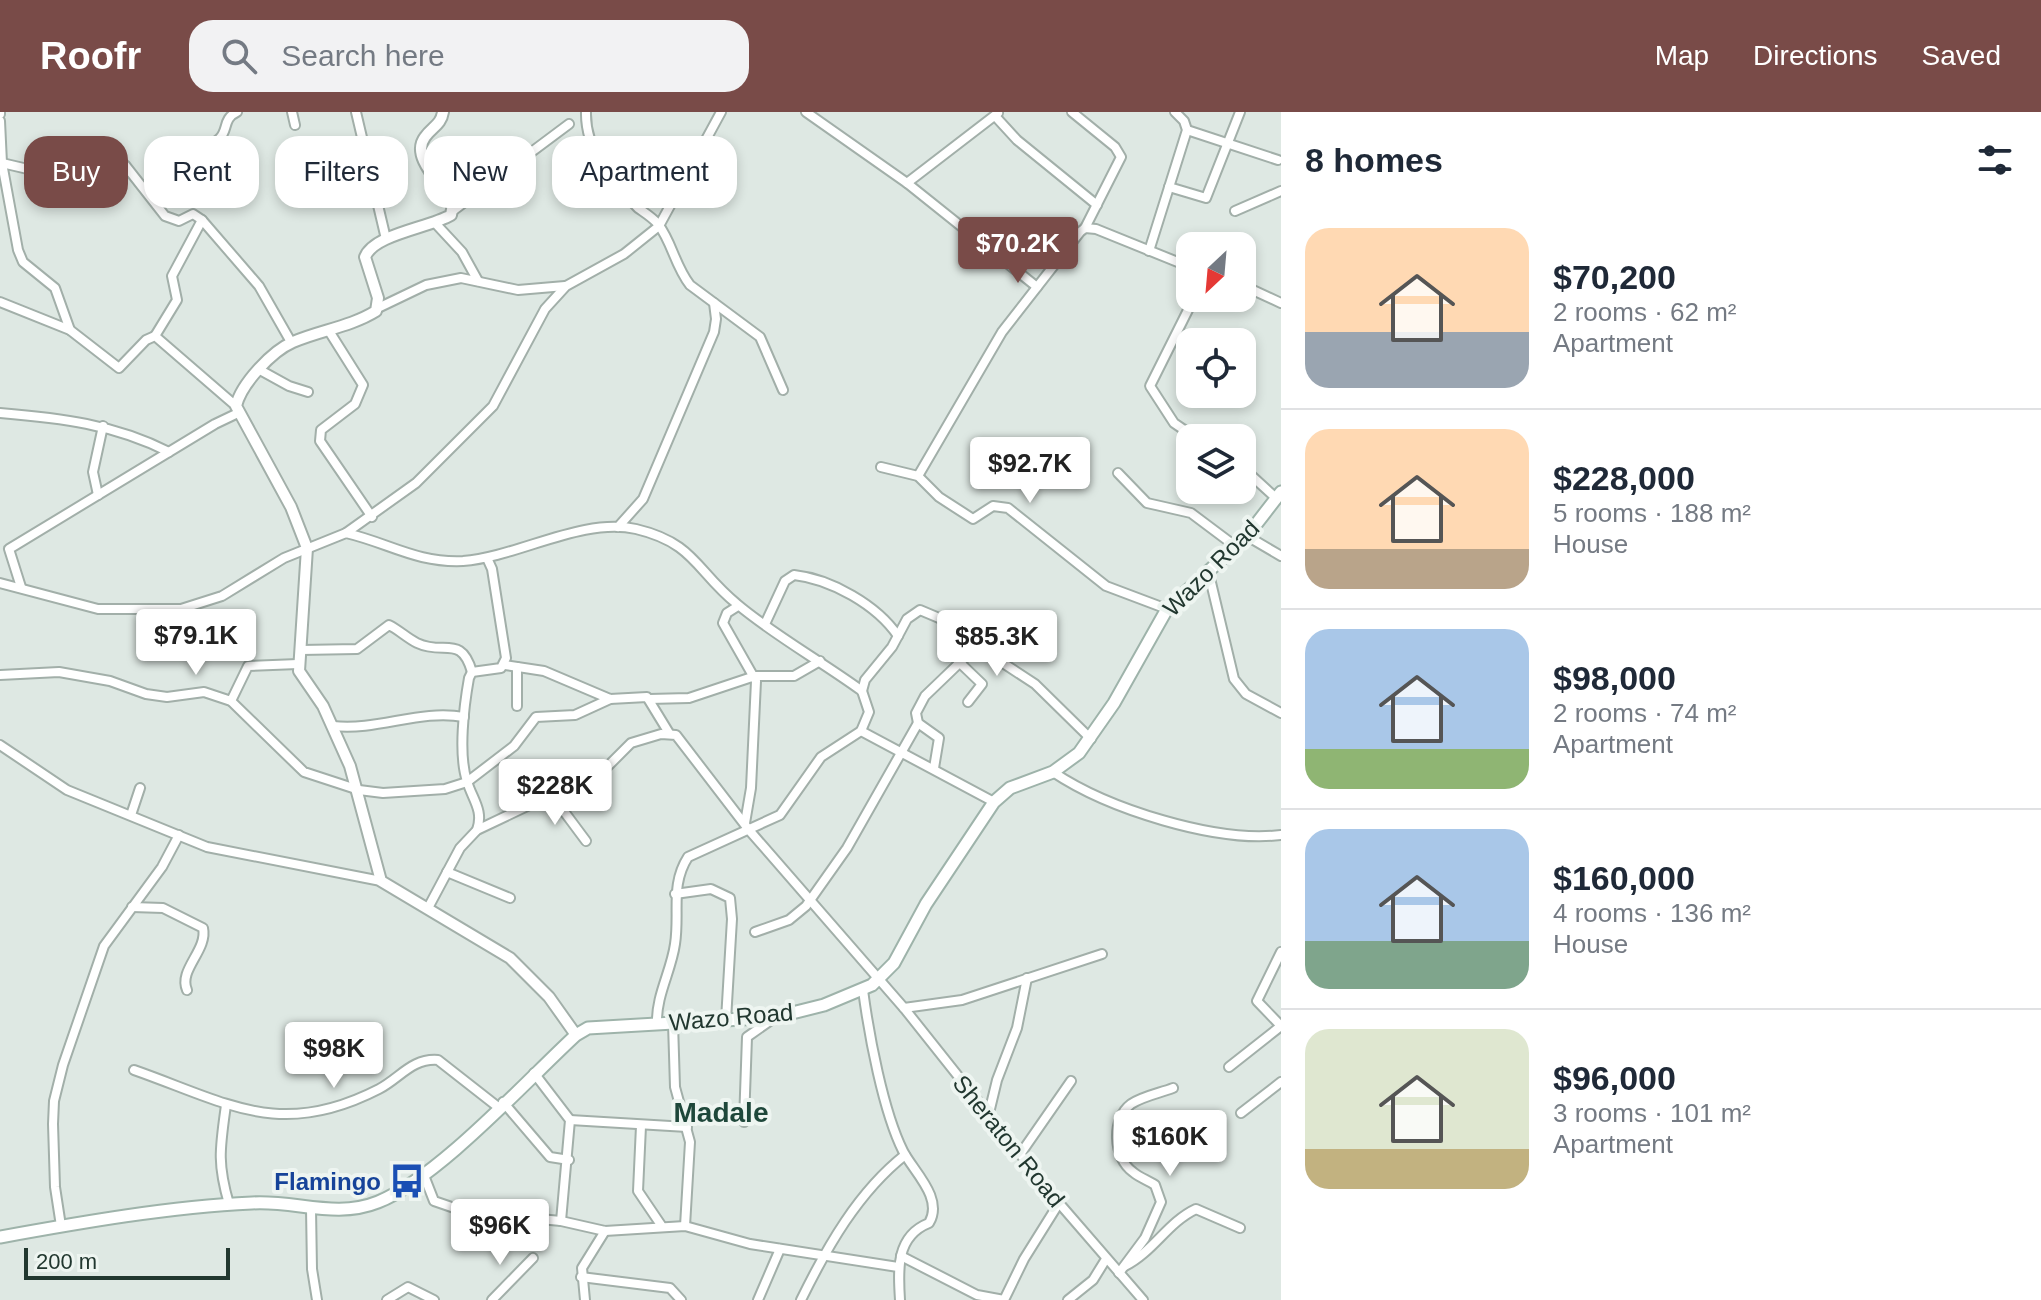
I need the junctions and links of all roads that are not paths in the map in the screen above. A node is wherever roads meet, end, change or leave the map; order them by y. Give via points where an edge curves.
1 (237, 112) edge
2 (292, 112) edge
3 (356, 112) edge
4 (443, 112) edge
5 (586, 112) edge
6 (721, 112) edge
7 (806, 112) edge
8 (1072, 112) edge
9 (1175, 112) edge
10 (1240, 112) edge
11 (996, 114) edge
12 (0, 121) edge
13 (569, 124) dead end
14 (295, 125) dead end
15 (1187, 130) junction
16 (221, 136) edge
17 (1225, 142) junction
18 (1, 158) edge
19 (1278, 160) dead end
20 (907, 183) junction
21 (1169, 187) junction
22 (1281, 191) edge
23 (1097, 205) junction
24 (454, 210) junction
25 (1235, 211) dead end
26 (202, 220) junction
27 (0, 221) edge
28 (436, 224) junction
29 (13, 225) junction
30 (659, 226) junction
31 (1085, 228) junction
32 (386, 239) junction
33 (1149, 251) junction
34 (1176, 262) edge
35 (478, 281) junction
36 (566, 286) junction
37 (1037, 287) junction
38 (1256, 291) edge
39 (0, 302) edge
40 (714, 303) junction
41 (1281, 303) edge
42 (378, 308) junction
43 (1187, 312) edge
44 (70, 330) junction
45 (329, 331) junction
46 (155, 336) junction
47 (291, 342) junction
48 (260, 370) junction
49 (783, 390) dead end
50 (308, 392) dead end
51 (237, 410) junction
52 (0, 413) edge
53 (1176, 424) edge
54 (103, 426) junction
55 (169, 452) junction
56 (881, 467) dead end
57 (1118, 473) dead end
58 (918, 476) junction
59 (1256, 478) edge
60 (98, 495) junction
61 (1279, 496) edge
62 (372, 517) junction
63 (618, 527) junction
64 (346, 533) junction
65 (1247, 536) junction
66 (1235, 546) junction
67 (307, 548) junction
68 (1281, 556) edge
69 (487, 558) junction
70 (1208, 570) junction
71 (0, 583) edge
72 (21, 587) junction
73 (738, 606) junction
74 (1167, 609) junction
75 (765, 624) junction
76 (898, 636) junction
77 (977, 646) junction
78 (301, 650) junction
79 (820, 661) junction
80 (958, 661) junction
81 (298, 664) junction
82 (505, 665) junction
83 (517, 667) junction
84 (472, 672) junction
85 (0, 675) edge
86 (758, 678) junction
87 (865, 680) junction
88 (852, 683) junction
89 (862, 691) junction
90 (610, 699) junction
91 (649, 699) junction
92 (231, 701) junction
93 (968, 702) dead end
94 (517, 706) dead end
95 (1281, 713) edge
96 (464, 717) junction
97 (918, 723) junction
98 (333, 726) junction
99 (861, 731) junction
100 (669, 733) junction
101 (1091, 739) junction
102 (0, 745) edge
103 (900, 751) junction
104 (934, 768) junction
105 (1053, 772) junction
106 (467, 782) junction
107 (140, 788) dead end
108 (359, 790) junction
109 (551, 794) junction
110 (994, 802) junction
111 (131, 815) junction
112 (747, 826) junction
113 (477, 830) junction
114 (179, 835) junction
115 (1281, 835) edge
116 (586, 841) dead end
117 (447, 872) junction
118 (381, 881) junction
119 (675, 894) junction
120 (510, 898) dead end
121 (811, 899) junction
122 (132, 907) junction
123 (428, 908) junction
124 (755, 932) dead end
125 (1281, 952) edge
126 (1102, 954) dead end
127 (1027, 978) junction
128 (879, 979) junction
129 (187, 990) dead end
130 (863, 990) junction
131 (904, 1008) junction
132 (776, 1017) junction
133 (726, 1020) junction
134 (673, 1023) junction
135 (657, 1024) junction
136 (1281, 1026) edge
137 (576, 1035) junction
138 (1229, 1067) dead end
139 (134, 1070) dead end
140 (534, 1073) junction
141 (1071, 1081) dead end
142 (1281, 1082) edge
143 (1173, 1088) dead end
144 (500, 1104) junction
145 (226, 1105) junction
146 (989, 1113) junction
147 (1241, 1113) dead end
148 (570, 1120) junction
149 (744, 1122) dead end
150 (641, 1126) junction
151 (687, 1127) junction
152 (1021, 1153) junction
153 (905, 1155) junction
154 (569, 1160) junction
155 (423, 1173) junction
156 (1059, 1203) junction
157 (229, 1204) junction
158 (311, 1209) junction
159 (561, 1221) junction
160 (661, 1225) junction
161 (61, 1226) junction
162 (685, 1226) junction
163 (1240, 1228) dead end
164 (605, 1231) junction
165 (0, 1237) edge
166 (780, 1249) junction
167 (822, 1256) junction
168 (901, 1256) junction
169 (533, 1258) dead end
170 (1106, 1259) junction
171 (898, 1267) junction
172 (1122, 1270) junction
173 (581, 1277) junction
174 (317, 1300) edge
175 (387, 1300) edge
176 (434, 1300) edge
177 (492, 1300) edge
178 (585, 1300) edge
179 (681, 1300) edge
180 (758, 1300) edge
181 (801, 1300) edge
182 (900, 1300) edge
183 (1004, 1300) edge
184 (1068, 1300) edge
185 (1143, 1300) edge

1 - 16 street via 227,118
2 - 14 street
3 - 32 street
4 - 24 street via 420,149
5 - 30 street via 587,139 600,162
6 - 30 street
7 - 20 street
8 - 23 street via 1121,157
9 - 15 street
10 - 17 street
11 - 20 street
11 - 23 street via 1017,140
12 - 18 street
13 - 24 street
15 - 17 street
15 - 21 street
17 - 19 street
17 - 21 street via 1204,199
18 - 26 street via 62,177 117,163 133,170 165,216 179,221 193,214
18 - 29 street
20 - 37 street
21 - 33 street
22 - 25 street
23 - 31 street
24 - 28 street
26 - 46 street via 178,259 172,276 177,300
26 - 47 street via 259,286
27 - 29 street
28 - 32 street
28 - 35 street via 462,252
29 - 44 street via 23,262 55,288
30 - 36 street via 624,254
30 - 40 street via 680,273
31 - 33 street
31 - 37 street
32 - 42 street via 365,257
33 - 34 street
35 - 36 street via 518,290
35 - 42 street via 461,278 426,285
36 - 62 street via 545,309 493,406 416,483
37 - 58 street via 988,353
38 - 41 street
39 - 44 street
40 - 49 street via 764,341
40 - 63 street via 714,332 648,489
42 - 45 street
43 - 53 street via 1150,386
44 - 46 street via 119,368
45 - 47 street
45 - 62 street via 363,385 355,404 321,430 320,441
46 - 51 street
47 - 48 street
48 - 50 street
48 - 51 street via 243,389
51 - 55 street
51 - 67 street via 291,507
52 - 54 street
54 - 55 street
54 - 60 street via 93,472
55 - 60 street
56 - 58 street
57 - 66 street via 1147,503 1191,513
58 - 74 street via 973,519 993,506 1008,508 1106,586
59 - 61 street
60 - 72 street via 9,549
61 - 65 main road, Wazo Road
62 - 64 street
63 - 69 street via 533,542
63 - 73 street via 685,549
64 - 67 street
64 - 69 street via 423,559
65 - 66 main road, Wazo Road
65 - 68 street
66 - 70 main road, Wazo Road
67 - 72 street via 222,596 181,609 98,609
67 - 78 street
69 - 82 street via 505,640
70 - 74 main road, Wazo Road
70 - 95 street via 1234,679 1246,694
71 - 72 street
73 - 75 street
73 - 86 street via 723,623
74 - 101 main road, Wazo Road
75 - 76 street via 785,581 794,575 868,606
75 - 79 street
76 - 77 street via 908,617 923,611
76 - 87 street
77 - 80 street
77 - 101 street via 1035,684
78 - 81 street
78 - 84 street via 357,649 389,625 416,642 460,649
79 - 86 street via 794,676
79 - 88 street
80 - 93 street via 982,684
80 - 97 street via 925,696 916,713
81 - 92 street via 248,666
81 - 98 street
82 - 83 street
82 - 84 street
83 - 90 street via 552,674
83 - 94 street
84 - 96 street
85 - 92 street via 59,672 146,694 204,692
86 - 91 street via 689,698
86 - 112 street
87 - 88 street
87 - 89 street
88 - 89 street
89 - 99 street via 869,719
90 - 91 street
90 - 106 street via 575,715 536,717 514,746
91 - 100 street, Sheraton Road
92 - 108 street via 304,772
96 - 98 street via 428,714 366,728
96 - 106 street
97 - 103 street
97 - 104 street via 939,738
98 - 108 street
99 - 103 street
99 - 112 street via 821,757 784,811
100 - 109 street via 631,743 605,769
100 - 112 street, Sheraton Road via 688,746
101 - 105 main road, Wazo Road
102 - 111 street via 67,790
103 - 104 street
103 - 121 street via 847,848
104 - 110 street
105 - 110 main road, Wazo Road via 1010,788
105 - 115 street via 1098,797 1210,832 1254,838
106 - 108 street via 404,793
106 - 113 street via 478,806
107 - 111 street
108 - 118 street
109 - 113 street
109 - 116 street
110 - 128 main road, Wazo Road
111 - 114 street
112 - 119 street via 688,857
112 - 121 street, Sheraton Road
113 - 117 street via 466,838
114 - 118 street via 226,853
114 - 122 street
117 - 120 street
117 - 123 street
118 - 123 street
119 - 133 street via 711,889 730,898
119 - 135 street via 676,941 656,1004
121 - 124 street via 789,920
121 - 128 street, Sheraton Road
122 - 129 street via 169,910 204,930 186,977
122 - 161 street via 96,964 57,1089 54,1160
123 - 137 street via 526,971
125 - 136 street via 1257,1000
126 - 127 street
127 - 131 street via 962,1000
127 - 146 street
128 - 130 main road, Wazo Road
128 - 131 street, Sheraton Road
130 - 132 main road, Wazo Road
130 - 153 street via 891,1118
131 - 146 street, Sheraton Road
132 - 133 main road, Wazo Road
132 - 149 street via 747,1037
133 - 134 main road, Wazo Road
134 - 135 main road, Wazo Road
134 - 151 street via 675,1087
135 - 137 main road, Wazo Road via 599,1026
136 - 138 street
137 - 140 main road, Wazo Road
139 - 145 street
140 - 144 main road, Wazo Road
140 - 148 street
141 - 152 street
142 - 147 street
143 - 172 street via 1127,1107 1118,1128 1116,1141 1123,1158 1133,1172 1155,1185 1161,1202 1145,1238
144 - 145 street via 455,1070 428,1059 398,1073 380,1089 329,1110 280,1115
144 - 154 street via 550,1157
144 - 155 main road, Wazo Road
145 - 157 street via 219,1159
146 - 152 street, Sheraton Road
148 - 150 street
148 - 154 street
150 - 151 street
150 - 160 street via 638,1191
151 - 162 street via 691,1153
152 - 156 street, Sheraton Road
153 - 167 street via 871,1187
153 - 168 street via 924,1181 933,1211 929,1223 911,1234
154 - 159 street
155 - 158 main road, Wazo Road via 361,1208
155 - 159 street via 439,1205
156 - 170 street, Sheraton Road
156 - 183 street
157 - 158 main road, Wazo Road via 284,1203
157 - 161 main road, Wazo Road
158 - 174 street
159 - 164 street
160 - 162 street
160 - 164 street
161 - 165 main road, Wazo Road
162 - 166 street
163 - 172 street via 1196,1209
164 - 173 street via 586,1257
166 - 167 street
166 - 180 street
167 - 171 street
167 - 181 street
168 - 171 street
168 - 183 street via 977,1295
169 - 177 street
170 - 172 street, Sheraton Road
170 - 184 street via 1093,1280
171 - 182 street
172 - 185 street, Sheraton Road
173 - 178 street
173 - 179 street via 670,1288
175 - 176 street via 408,1287

